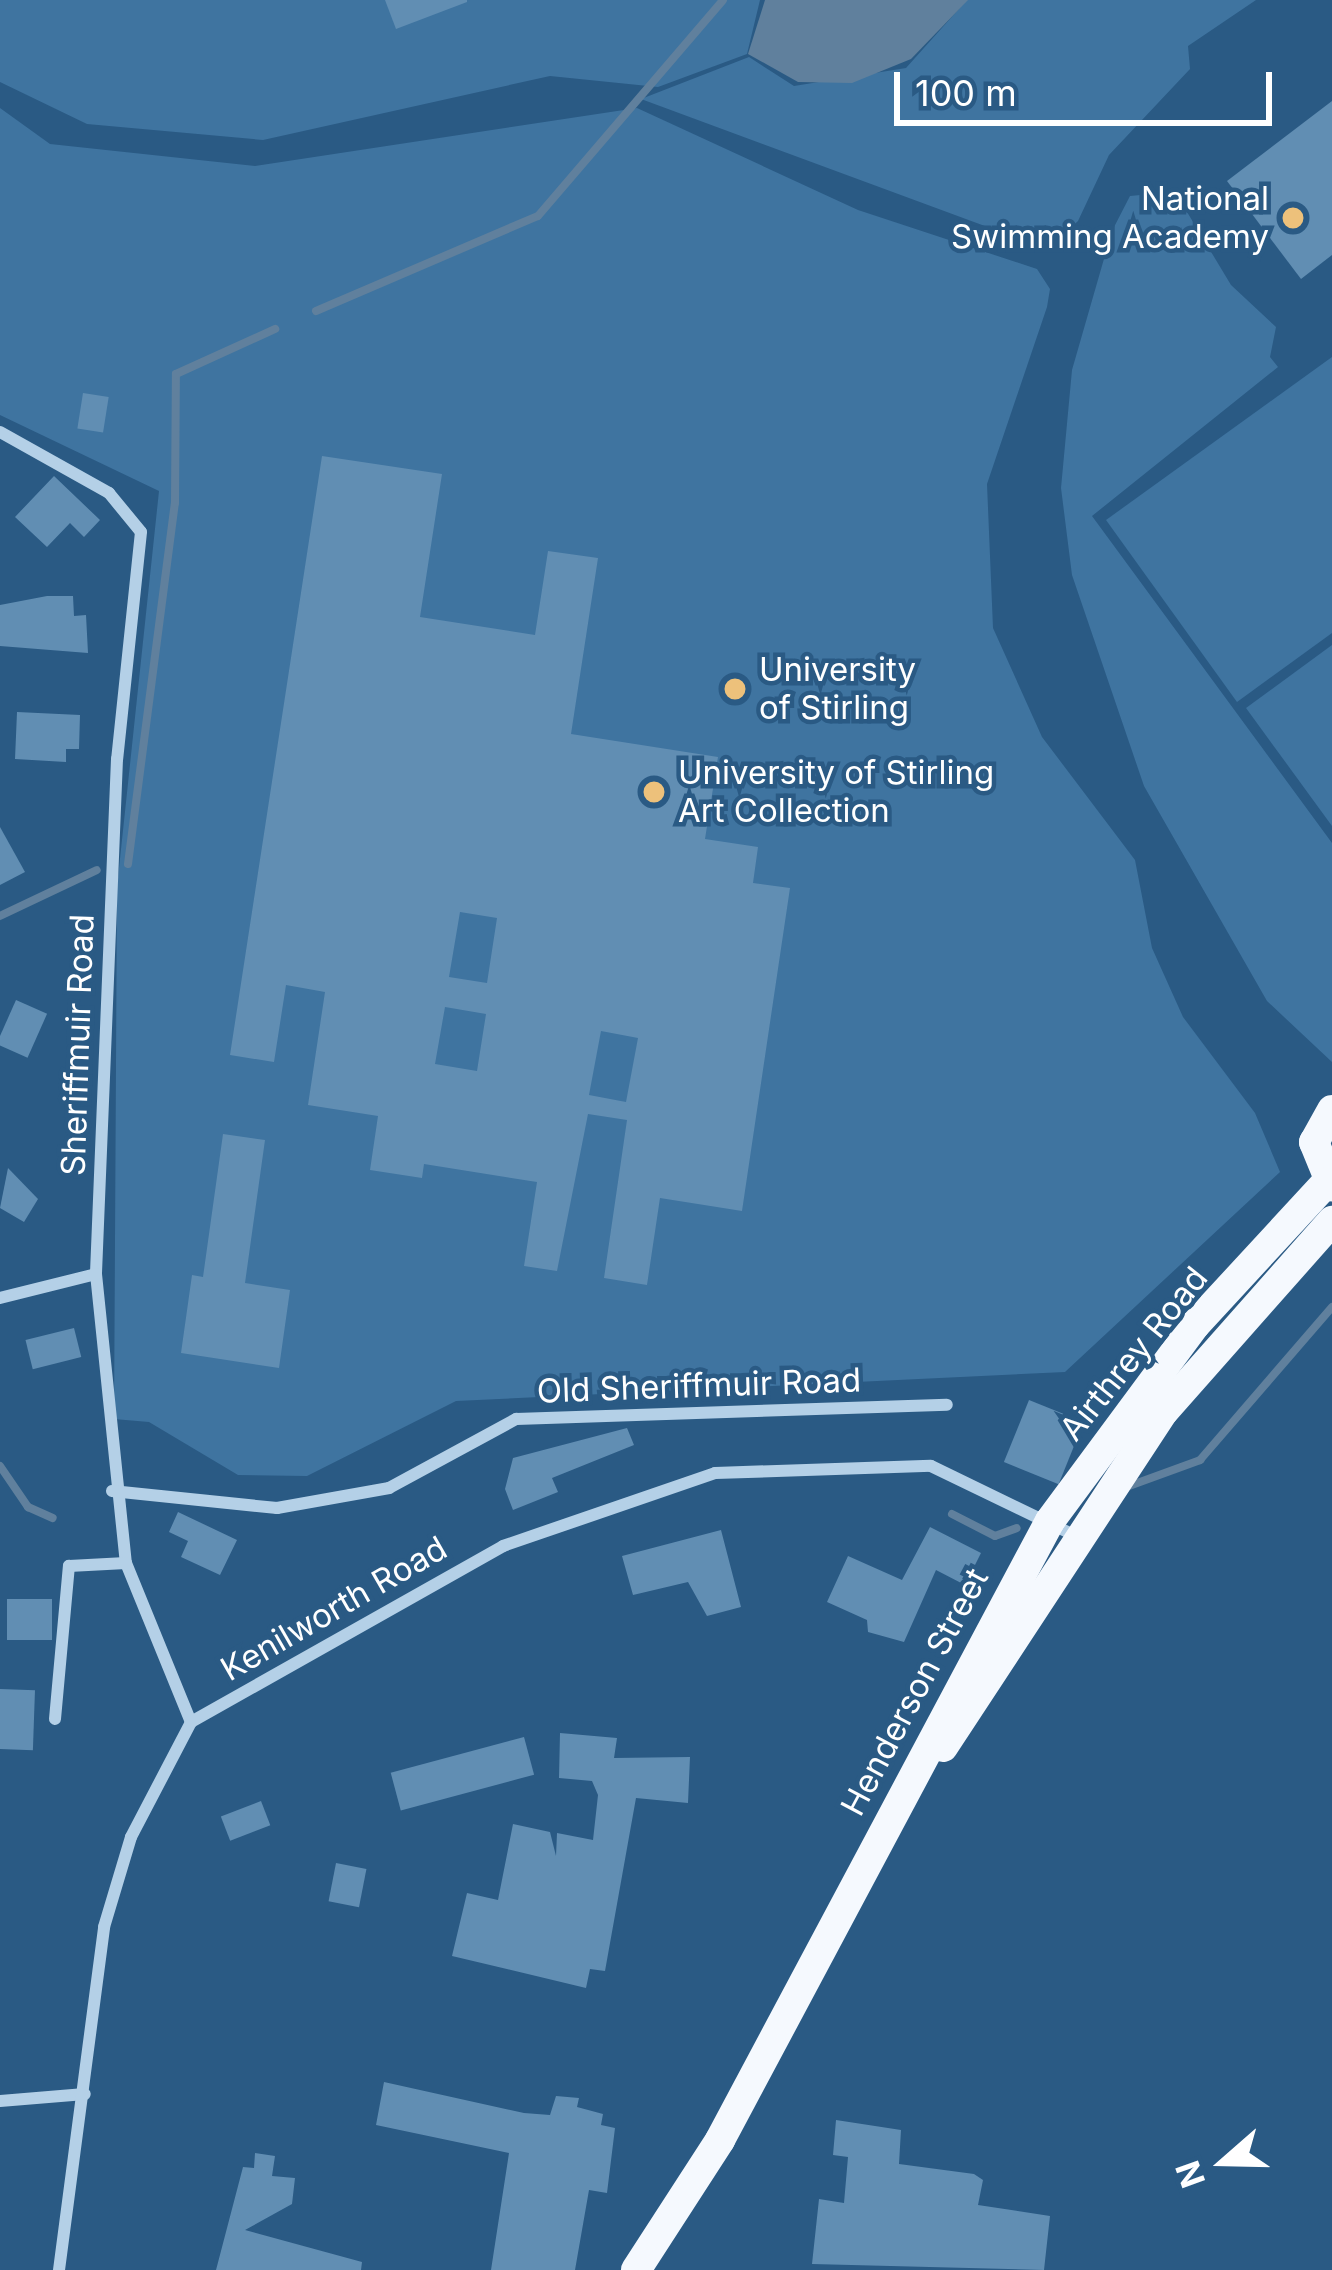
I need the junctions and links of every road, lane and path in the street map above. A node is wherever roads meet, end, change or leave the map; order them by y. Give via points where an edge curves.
1 (0, 432) edge
2 (1332, 1109) edge
3 (1329, 1184) edge
4 (1332, 1221) edge
5 (96, 1274) junction
6 (0, 1298) edge
7 (947, 1406) dead end
8 (112, 1491) junction
9 (1062, 1528) junction
10 (126, 1563) junction
11 (55, 1719) dead end
12 (191, 1722) junction
13 (85, 2094) junction
14 (0, 2101) edge
15 (59, 2270) edge
16 (636, 2270) edge

1 - 5 street, Sheriffmuir Road via 109,493 140,532 117,759
2 - 3 main road via 1314,1142
3 - 9 main road, Airthrey Road via 1195,1325
4 - 9 main road, Airthrey Road
5 - 6 street
5 - 8 street, Sheriffmuir Road
7 - 8 street, Old Sheriffmuir Road via 516,1419 389,1488 278,1508
8 - 10 street, Sheriffmuir Road
9 - 12 street, Kenilworth Road via 931,1466 715,1473 503,1546
9 - 16 main road, Henderson Street via 846,1899 720,2140
10 - 11 street via 69,1566
10 - 12 street, Sheriffmuir Road
12 - 13 street via 131,1837 104,1927
13 - 14 street
13 - 15 street

